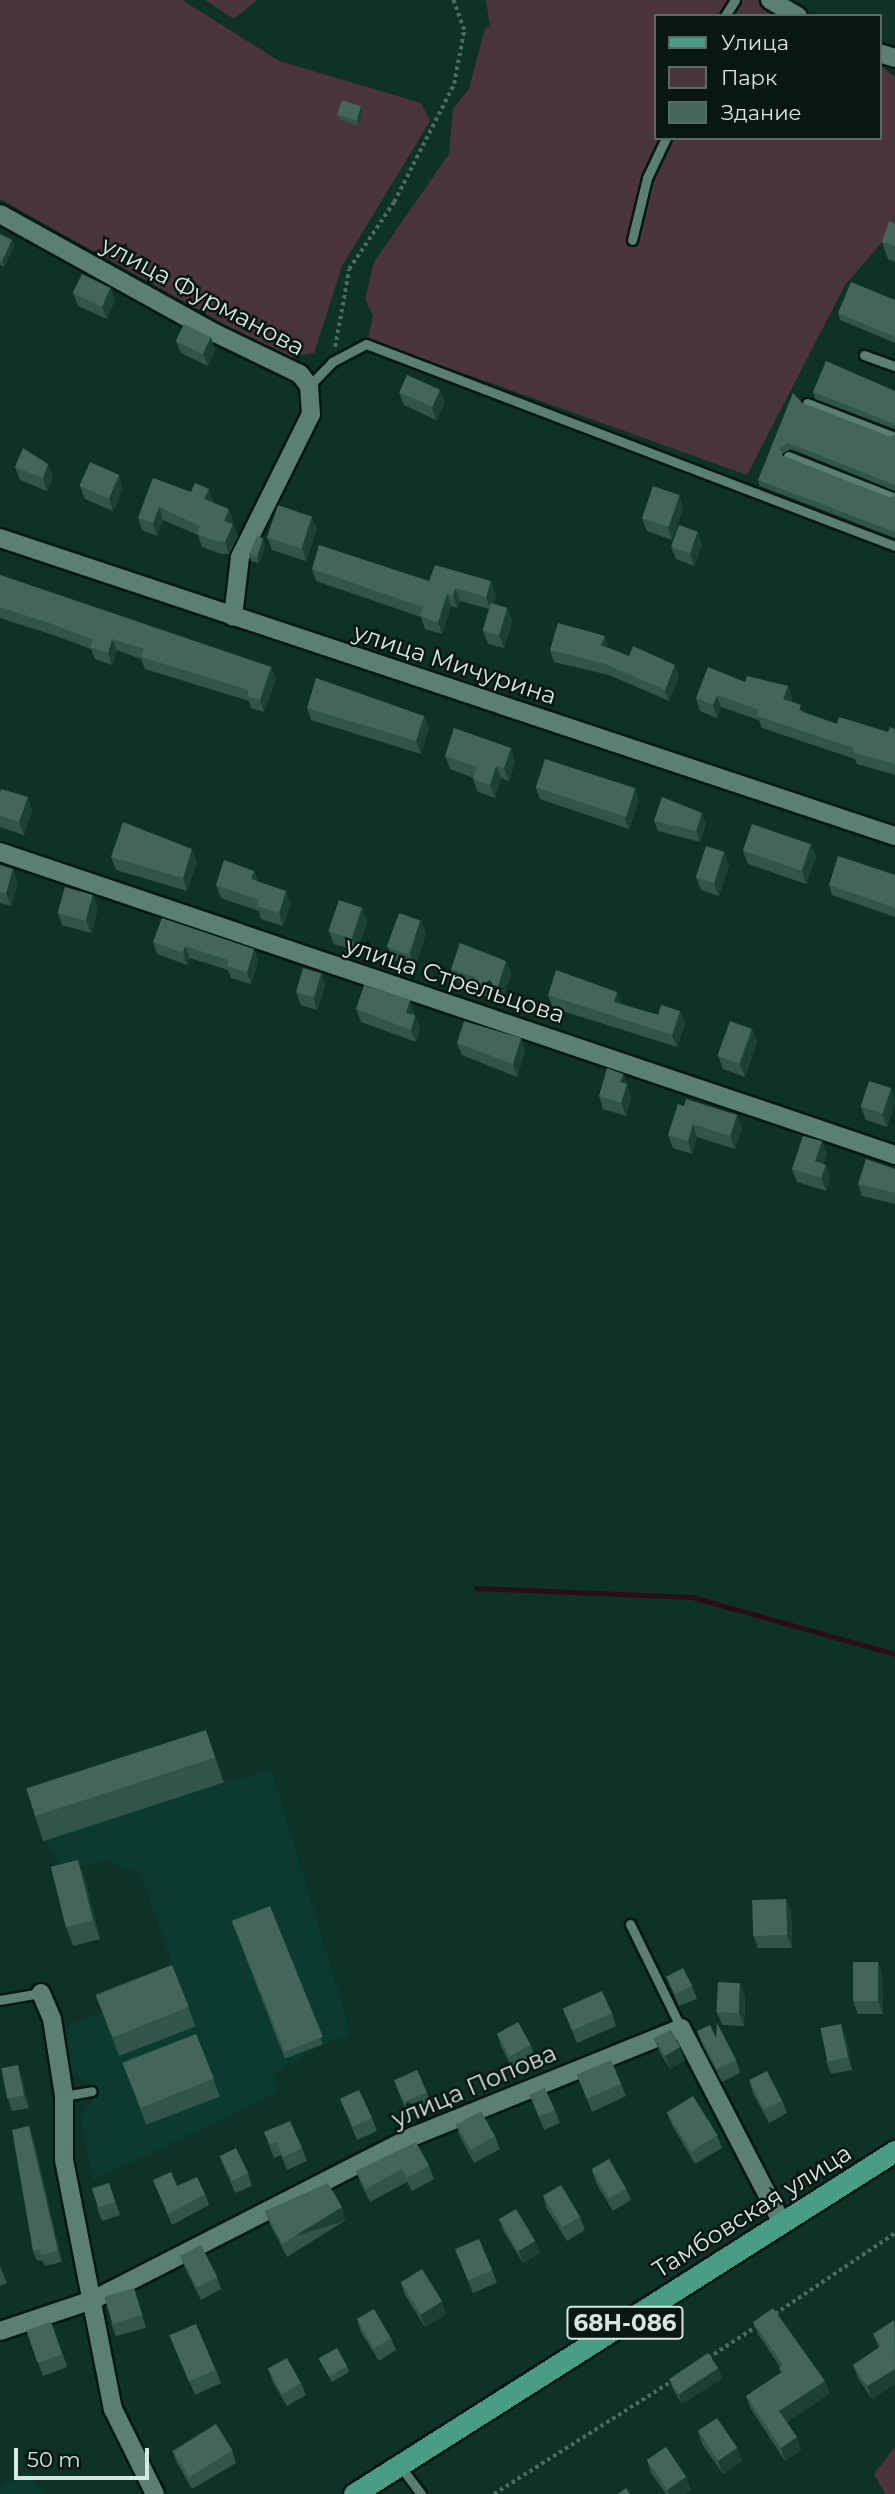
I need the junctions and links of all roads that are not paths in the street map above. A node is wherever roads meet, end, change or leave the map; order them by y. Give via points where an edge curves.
1 (770, 0) edge
2 (794, 14) edge
3 (665, 140) edge
4 (0, 214) edge
5 (632, 240) dead end
6 (864, 355) dead end
7 (895, 366) edge
8 (309, 386) junction
9 (807, 403) edge
10 (895, 437) edge
11 (788, 456) edge
12 (895, 498) edge
13 (0, 538) edge
14 (895, 546) edge
15 (233, 617) junction
16 (895, 836) edge
17 (0, 852) edge
18 (895, 1154) edge
19 (630, 1924) dead end
20 (41, 1993) joint
21 (0, 2000) edge
22 (681, 2028) junction
23 (92, 2091) dead end
24 (64, 2096) junction
25 (895, 2151) edge
26 (782, 2223) junction
27 (95, 2299) junction
28 (0, 2331) edge
29 (399, 2465) junction
30 (155, 2494) edge
31 (354, 2494) edge
32 (421, 2494) edge

1 - 2 street
3 - 5 lane via 647,178
4 - 8 street, улица Фурманова via 215,333 300,374
6 - 7 lane
8 - 14 lane via 332,362 366,344
8 - 15 street, улица Фурманова via 311,414 240,557
9 - 10 lane
11 - 12 lane
13 - 15 street, улица Мичурина
15 - 16 street, улица Мичурина
17 - 18 street, улица Стрельцова
19 - 22 lane
20 - 21 lane
20 - 24 street via 52,2019
22 - 26 street
22 - 27 street, улица Попова via 414,2136
23 - 24 lane
24 - 27 street via 64,2160
25 - 26 main road, Тамбовская улица / 68Н-086
26 - 29 main road, Тамбовская улица / 68Н-086
27 - 28 street, улица Попова
27 - 30 street via 113,2409
29 - 31 main road, Тамбовская улица / 68Н-086
29 - 32 lane

